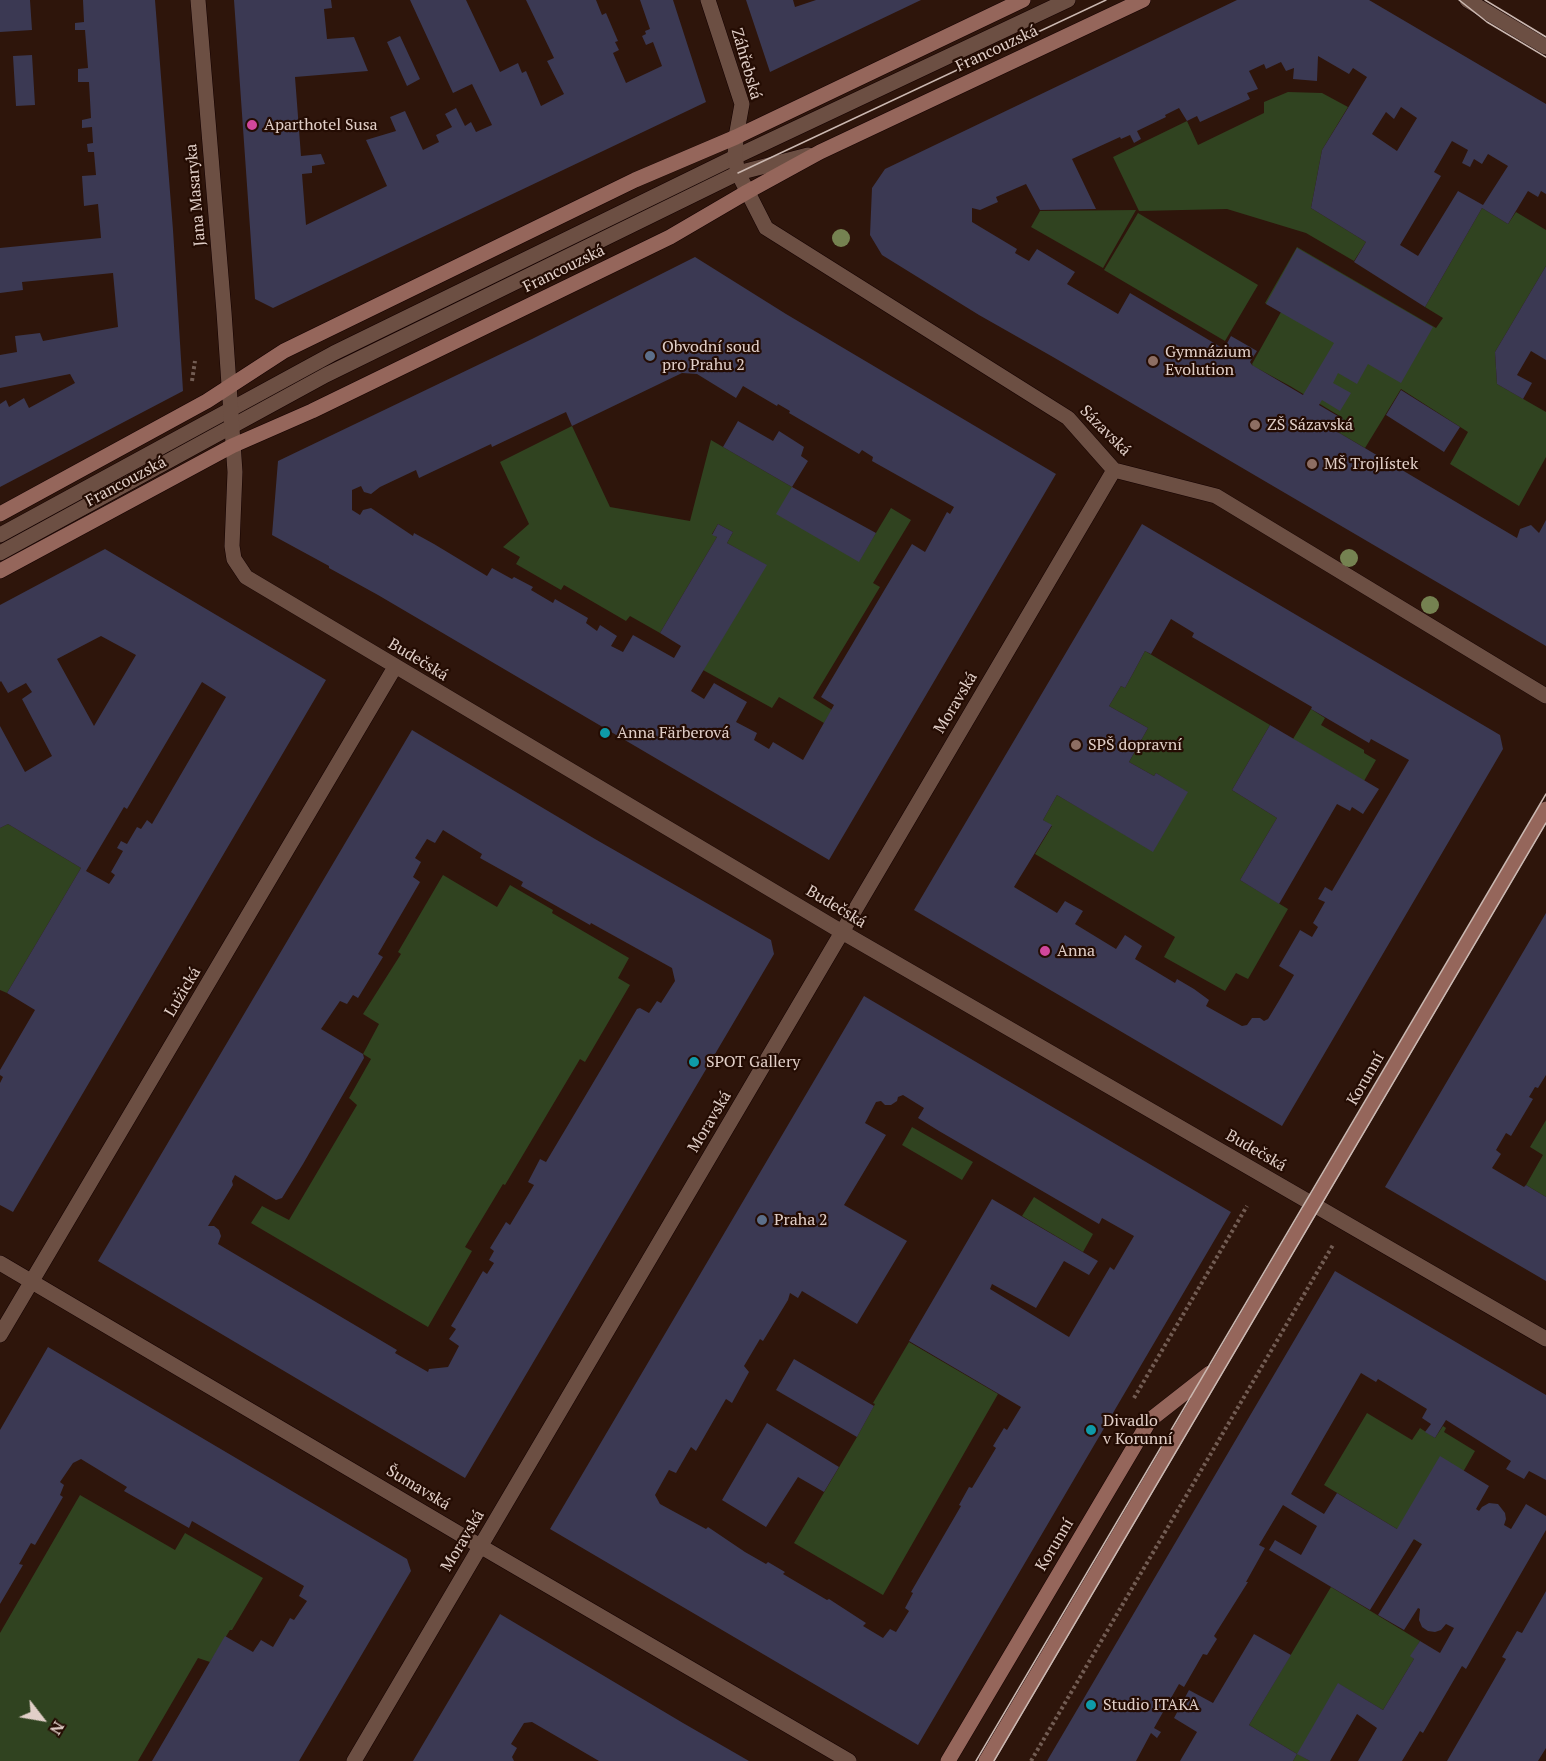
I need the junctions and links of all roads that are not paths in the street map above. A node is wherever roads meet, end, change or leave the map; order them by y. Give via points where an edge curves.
1 (198, 0) edge
2 (708, 0) edge
3 (1023, 0) edge
4 (1068, 0) edge
5 (1143, 0) edge
6 (1467, 0) edge
7 (1488, 0) edge
8 (1509, 25) junction
9 (1546, 47) edge
10 (736, 137) junction
11 (820, 152) junction
12 (735, 157) junction
13 (738, 173) junction
14 (747, 192) junction
15 (228, 388) junction
16 (230, 410) junction
17 (231, 427) junction
18 (232, 446) junction
19 (1114, 470) junction
20 (0, 514) edge
21 (0, 535) edge
22 (0, 553) edge
23 (0, 572) edge
24 (395, 667) junction
25 (1546, 696) edge
26 (1546, 809) edge
27 (842, 932) junction
28 (1313, 1205) junction
29 (0, 1263) edge
30 (32, 1282) junction
31 (0, 1335) edge
32 (1546, 1339) edge
33 (1217, 1368) junction
34 (480, 1546) junction
35 (354, 1761) edge
36 (849, 1761) edge
37 (948, 1761) edge
38 (986, 1761) edge

1 - 15 street, Jana Masaryka
2 - 10 street, Záhřebská via 742,104
3 - 10 street, Francouzská
4 - 12 street
5 - 11 street, Francouzská
6 - 8 street
7 - 8 street
8 - 9 street
10 - 12 street, Záhřebská
10 - 15 street, Francouzská via 635,180 284,351
11 - 13 street
11 - 14 street, Francouzská
12 - 13 street, Záhřebská
12 - 16 street via 334,353
13 - 14 street, Sázavská
13 - 17 street via 337,370
14 - 18 street, Francouzská via 670,237
14 - 19 street, Sázavská via 766,228 1068,418
15 - 16 street, Jana Masaryka
15 - 20 street, Francouzská
16 - 17 street, Budečská
16 - 21 street
17 - 18 street, Budečská
17 - 22 street
18 - 23 street, Francouzská
18 - 24 street, Budečská via 232,546 239,569 246,577
19 - 25 street, Sázavská via 1216,496
19 - 27 street, Moravská
24 - 27 street, Budečská
24 - 30 street, Lužická
26 - 28 street, Korunní
27 - 28 street, Budečská
27 - 34 street, Moravská
28 - 32 street, Budečská
28 - 33 street, Korunní
29 - 30 street, Šumavská
30 - 31 street, Lužická
30 - 34 street, Šumavská
33 - 37 street, Korunní via 1150,1420
33 - 38 street, Korunní
34 - 35 street, Moravská
34 - 36 street, Šumavská

